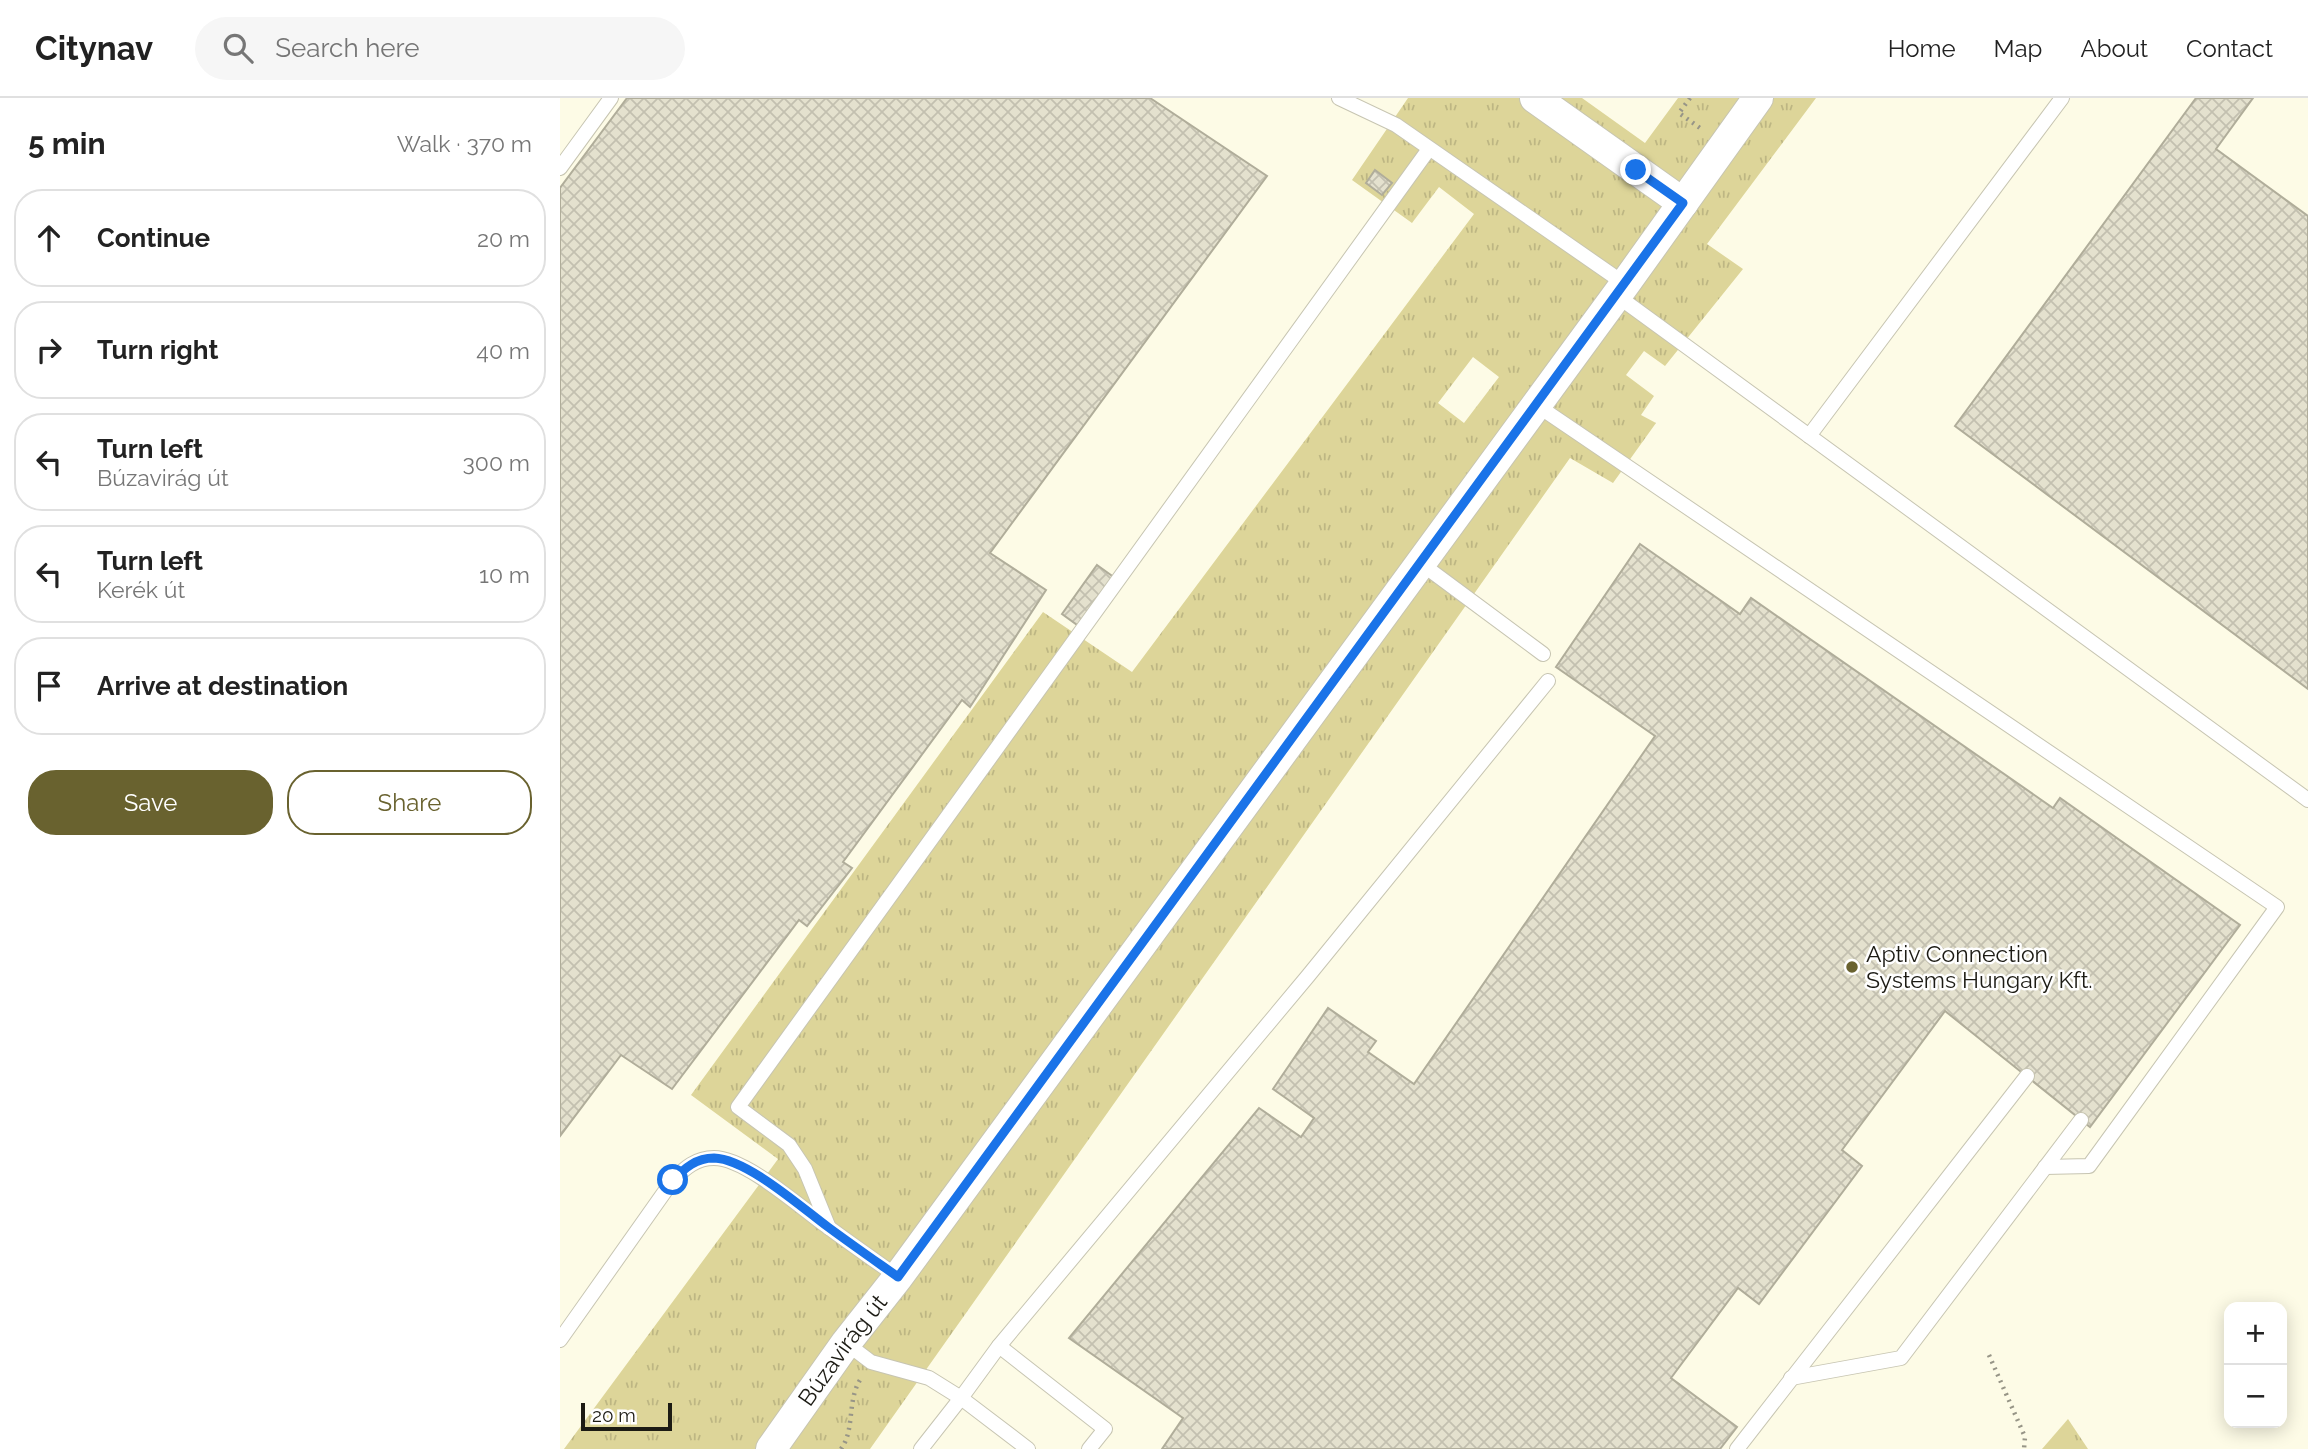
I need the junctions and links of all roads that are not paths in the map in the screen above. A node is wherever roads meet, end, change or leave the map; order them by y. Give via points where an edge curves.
1 (611, 98) edge
2 (1339, 98) edge
3 (1758, 98) edge
4 (2062, 98) edge
5 (1543, 100) edge
6 (1429, 149) junction
7 (560, 168) edge
8 (1683, 203) junction
9 (1620, 290) junction
10 (1535, 404) junction
11 (1810, 436) junction
12 (1419, 562) junction
13 (1543, 654) dead end
14 (1548, 681) dead end
15 (2308, 800) edge
16 (2027, 1076) dead end
17 (2081, 1120) dead end
18 (2045, 1167) junction
19 (829, 1228) junction
20 (898, 1277) junction
21 (560, 1340) edge
22 (846, 1343) junction
23 (999, 1346) junction
24 (1791, 1378) junction
25 (961, 1398) junction
26 (771, 1449) edge
27 (921, 1449) edge
28 (1028, 1449) edge
29 (1089, 1449) edge
30 (1737, 1449) edge

1 - 7 lane
2 - 6 lane via 1396,125
3 - 8 street, Búzavirág út
4 - 11 lane
5 - 8 street
6 - 9 lane
6 - 19 lane via 738,1107 789,1145 805,1169
8 - 9 street, Búzavirág út
9 - 10 street, Búzavirág út
9 - 11 lane
10 - 12 street, Búzavirág út
10 - 18 lane via 2277,907 2089,1166
11 - 15 lane
12 - 13 lane
12 - 20 street, Búzavirág út
14 - 23 lane
16 - 24 lane
17 - 18 lane
18 - 24 lane via 1901,1358
19 - 20 lane
19 - 21 lane via 739,1165 719,1158 690,1164 673,1180
20 - 22 street, Búzavirág út
22 - 25 lane via 871,1362 929,1378
22 - 26 street, Búzavirág út
23 - 25 lane
23 - 29 lane via 1105,1429
24 - 30 lane
25 - 27 lane
25 - 28 lane

